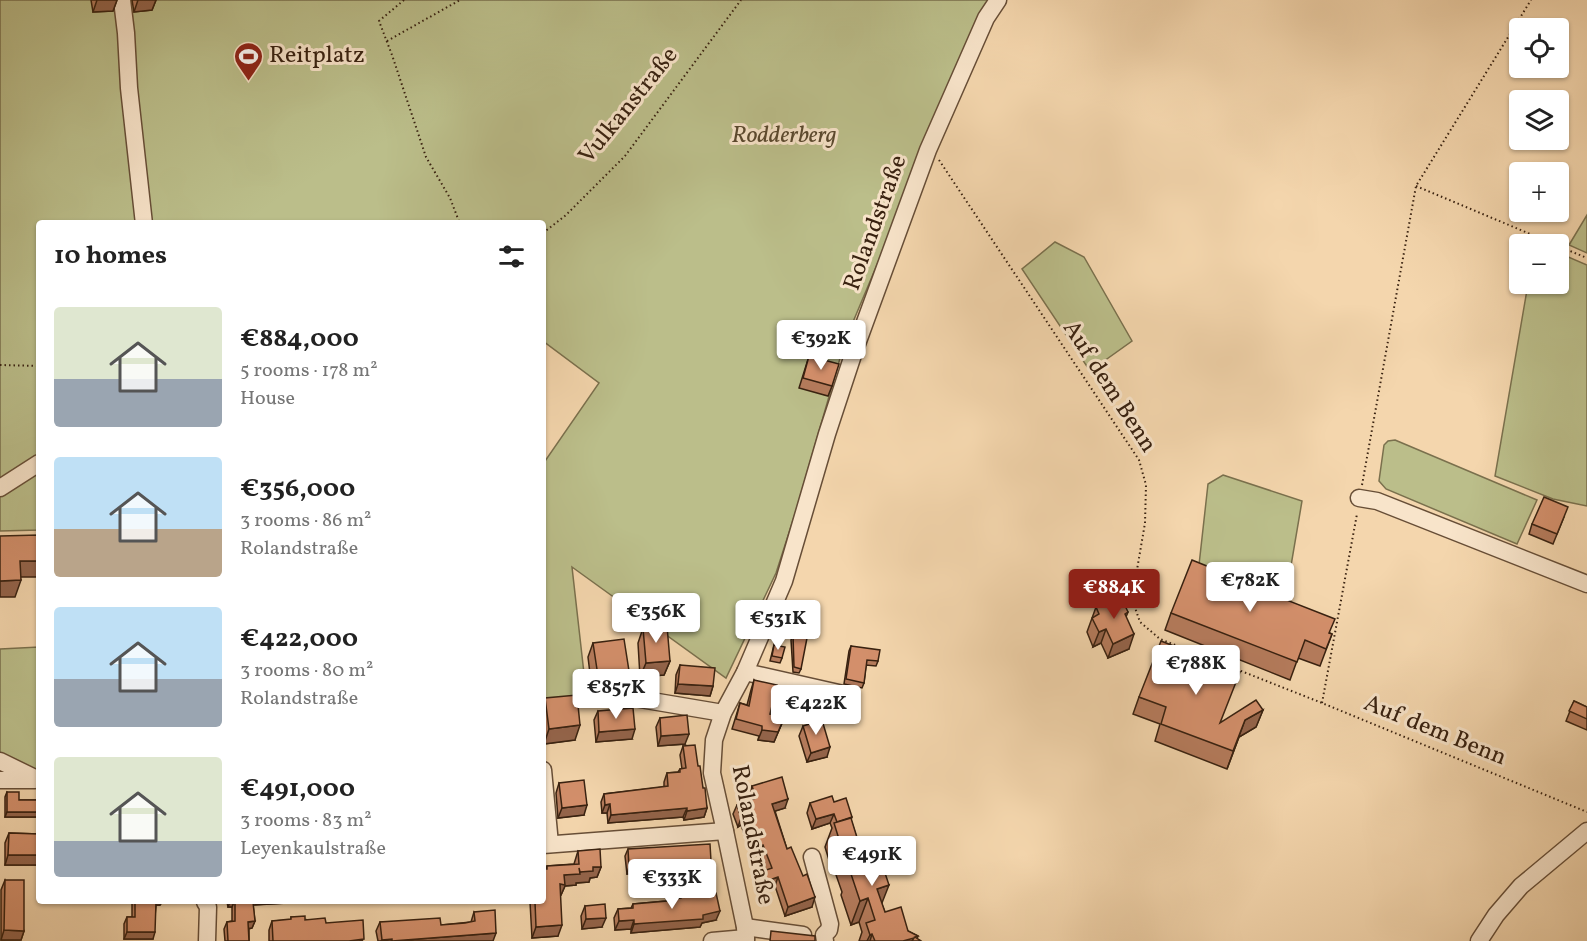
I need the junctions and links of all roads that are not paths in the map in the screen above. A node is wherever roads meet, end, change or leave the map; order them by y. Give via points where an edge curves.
1 (122, 0) edge
2 (998, 0) edge
3 (144, 220) edge
4 (36, 465) edge
5 (0, 488) edge
6 (1359, 498) road end
7 (1587, 584) edge
8 (745, 672) junction
9 (843, 694) dead end
10 (634, 698) dead end
11 (723, 713) junction
12 (0, 761) edge
13 (36, 779) edge
14 (0, 780) edge
15 (36, 780) edge
16 (725, 831) junction
17 (1587, 831) edge
18 (546, 844) edge
19 (812, 856) dead end
20 (206, 904) edge
21 (745, 935) edge
22 (825, 938) edge
23 (207, 941) edge
24 (712, 941) edge
25 (1479, 941) edge

1 - 3 street
2 - 8 street, Rolandstraße via 986,18 928,150 853,355 784,581
4 - 5 street
6 - 7 street via 1377,501
8 - 9 street
8 - 11 street, Rolandstraße
10 - 11 street
11 - 16 street, Rolandstraße via 714,740 712,773
12 - 13 street
14 - 15 street
16 - 18 street
16 - 21 street, Rolandstraße
17 - 25 street via 1521,886
19 - 22 street via 830,924
20 - 23 street
21 - 22 street
21 - 24 street

